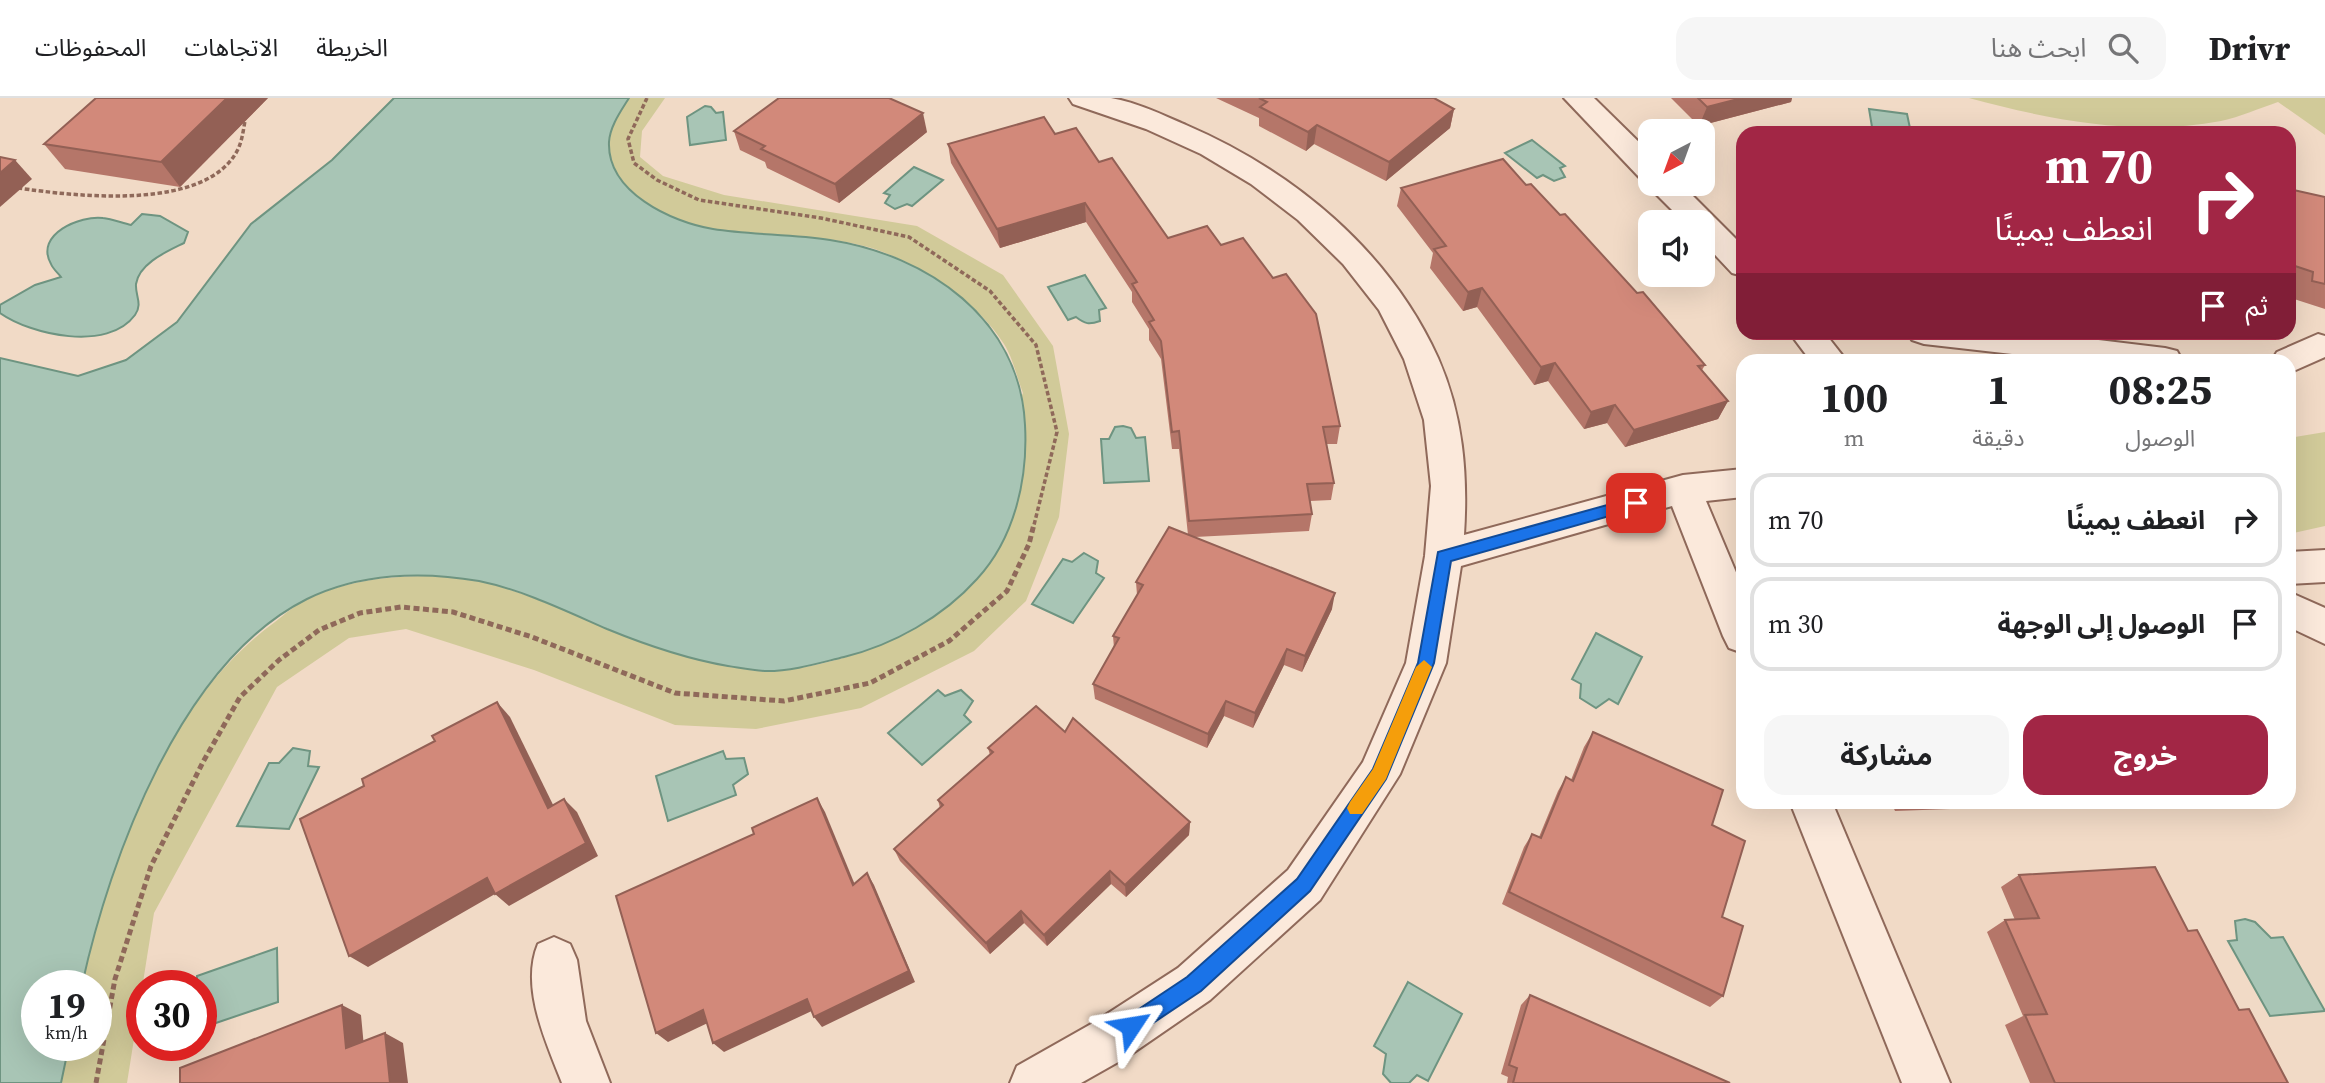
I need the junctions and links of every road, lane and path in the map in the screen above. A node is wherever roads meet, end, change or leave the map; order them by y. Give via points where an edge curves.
1 (648, 98) edge
2 (1083, 98) edge
3 (1578, 98) edge
4 (246, 110) dead end
5 (1638, 158) edge
6 (13, 187) edge
7 (1676, 196) edge
8 (1691, 210) edge
9 (1715, 235) edge
10 (1736, 257) edge
11 (1812, 340) edge
12 (1993, 340) edge
13 (1824, 354) edge
14 (2113, 354) edge
15 (1736, 484) edge
16 (1683, 489) junction
17 (1444, 556) junction
18 (2325, 566) edge
19 (2296, 568) edge
20 (2296, 612) edge
21 (1736, 619) edge
22 (2325, 627) edge
23 (1814, 809) edge
24 (554, 960) dead end
25 (96, 1083) edge
26 (586, 1083) edge
27 (1034, 1083) edge
28 (1926, 1083) edge

1 - 25 path via 628,139 634,163 657,180 699,200 909,237 990,291 1036,345 1056,432 1029,544 1007,591 949,641 870,683 784,701 675,693 533,636 453,612 401,607 360,613 319,630 240,696 157,854 115,979
2 - 17 street via 1156,122 1262,177 1354,256 1392,304 1422,359 1441,420 1449,486
3 - 5 street
4 - 6 path via 241,149 218,171 181,189 141,197
7 - 8 street
9 - 10 street
11 - 13 street
12 - 14 street
15 - 16 street
16 - 17 street
16 - 21 street
17 - 27 street via 1426,663 1379,774 1304,885 1194,984
18 - 19 street
20 - 22 street
23 - 28 street
24 - 26 street via 562,1021

